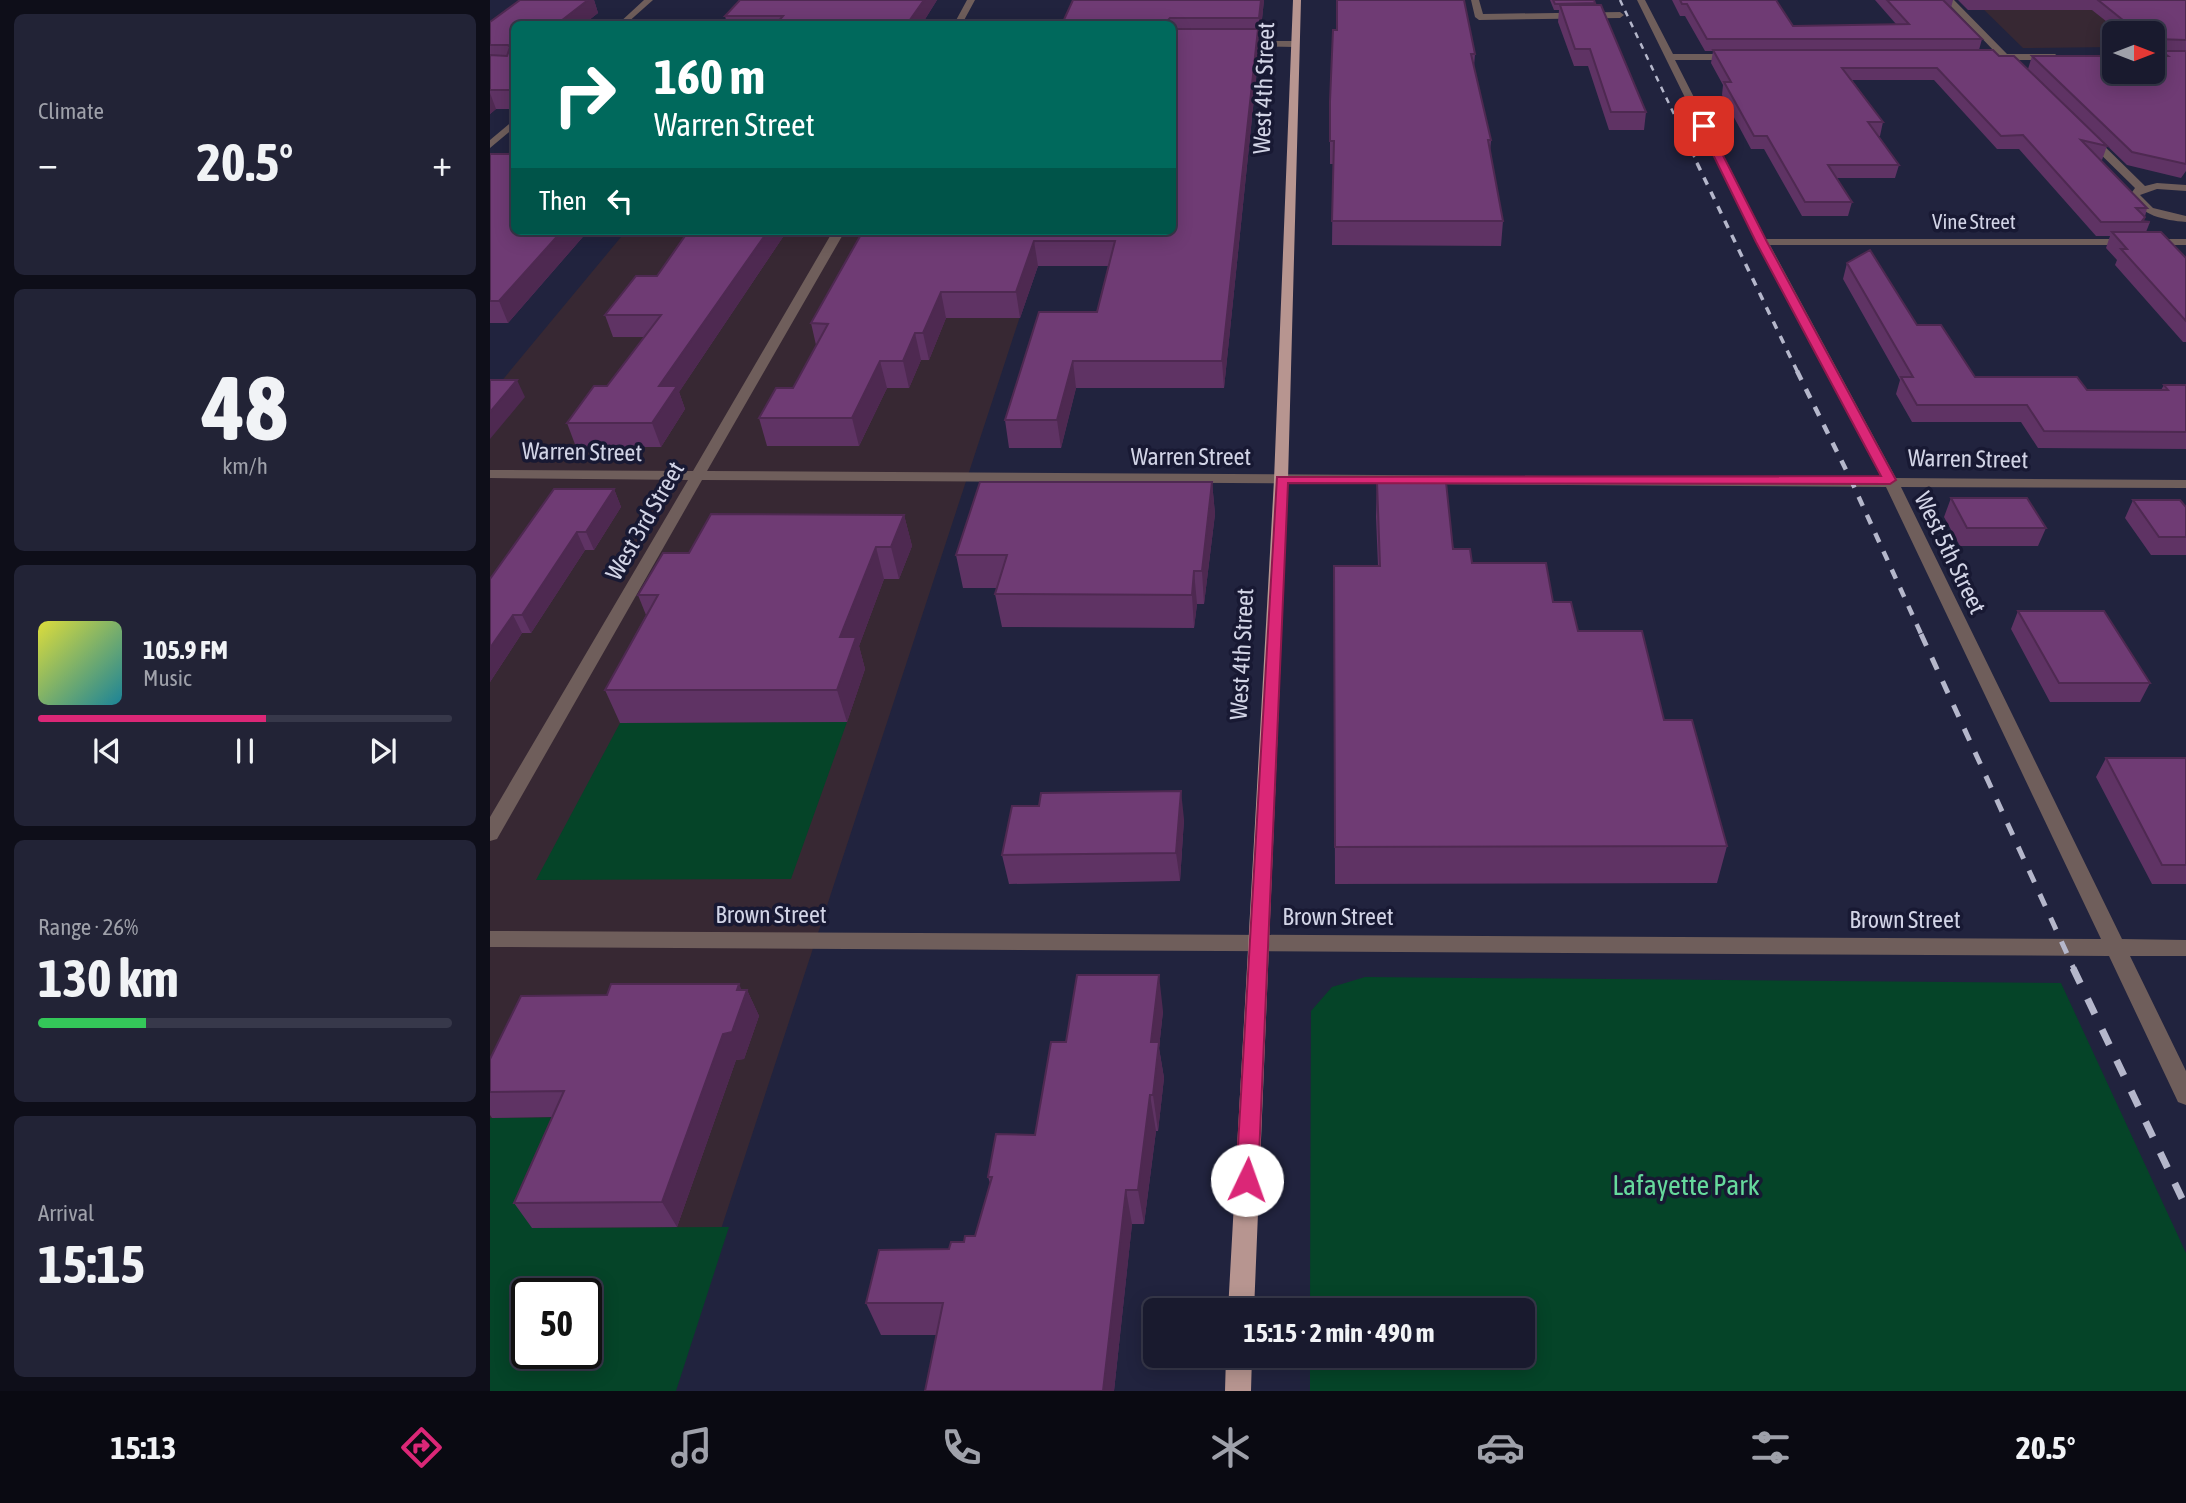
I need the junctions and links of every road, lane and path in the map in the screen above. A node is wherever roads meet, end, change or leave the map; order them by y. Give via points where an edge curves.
1 (649, 0) edge
2 (971, 0) edge
3 (1297, 0) edge
4 (1475, 0) edge
5 (1641, 0) edge
6 (1949, 0) edge
7 (1620, 15) dead end
8 (625, 21) edge
9 (960, 21) edge
10 (1227, 44) edge
11 (1295, 44) junction
12 (1670, 57) junction
13 (1749, 57) edge
14 (1978, 57) edge
15 (2005, 57) junction
16 (2060, 57) edge
17 (2015, 66) edge
18 (511, 126) edge
19 (2081, 130) edge
20 (490, 145) edge
21 (2186, 188) edge
22 (2141, 189) junction
23 (2173, 217) junction
24 (2186, 219) edge
25 (2186, 231) edge
26 (837, 235) edge
27 (1762, 242) junction
28 (2186, 242) edge
29 (490, 474) edge
30 (697, 476) junction
31 (1281, 480) junction
32 (1890, 480) junction
33 (2186, 484) edge
34 (490, 834) edge
35 (490, 939) edge
36 (1257, 943) junction
37 (2113, 948) junction
38 (2186, 948) edge
39 (2186, 1095) edge
40 (1242, 1298) edge
41 (1239, 1368) edge
42 (1238, 1391) edge

1 - 8 street
2 - 9 street
3 - 11 main road, West 4th Street
4 - 7 street via 1479,17
5 - 12 street, West 5th Street
6 - 15 street
10 - 11 street
11 - 31 main road, West 4th Street
12 - 13 street
12 - 27 street, West 5th Street
14 - 15 street
15 - 16 street
15 - 17 street
18 - 20 street
19 - 22 street
21 - 22 street
22 - 23 street via 2135,195 2142,206
23 - 24 street
23 - 25 street
26 - 30 street, West 3rd Street
27 - 28 street, Vine Street
27 - 32 street, West 5th Street
29 - 30 street, Warren Street
30 - 31 street, Warren Street
30 - 34 street, West 3rd Street
31 - 32 street, Warren Street
31 - 36 main road, West 4th Street
32 - 33 street, Warren Street
32 - 37 street, West 5th Street
35 - 36 street, Brown Street
36 - 37 street, Brown Street
36 - 40 main road, West 4th Street
37 - 38 street, Brown Street
37 - 39 street, West 5th Street
41 - 42 main road

